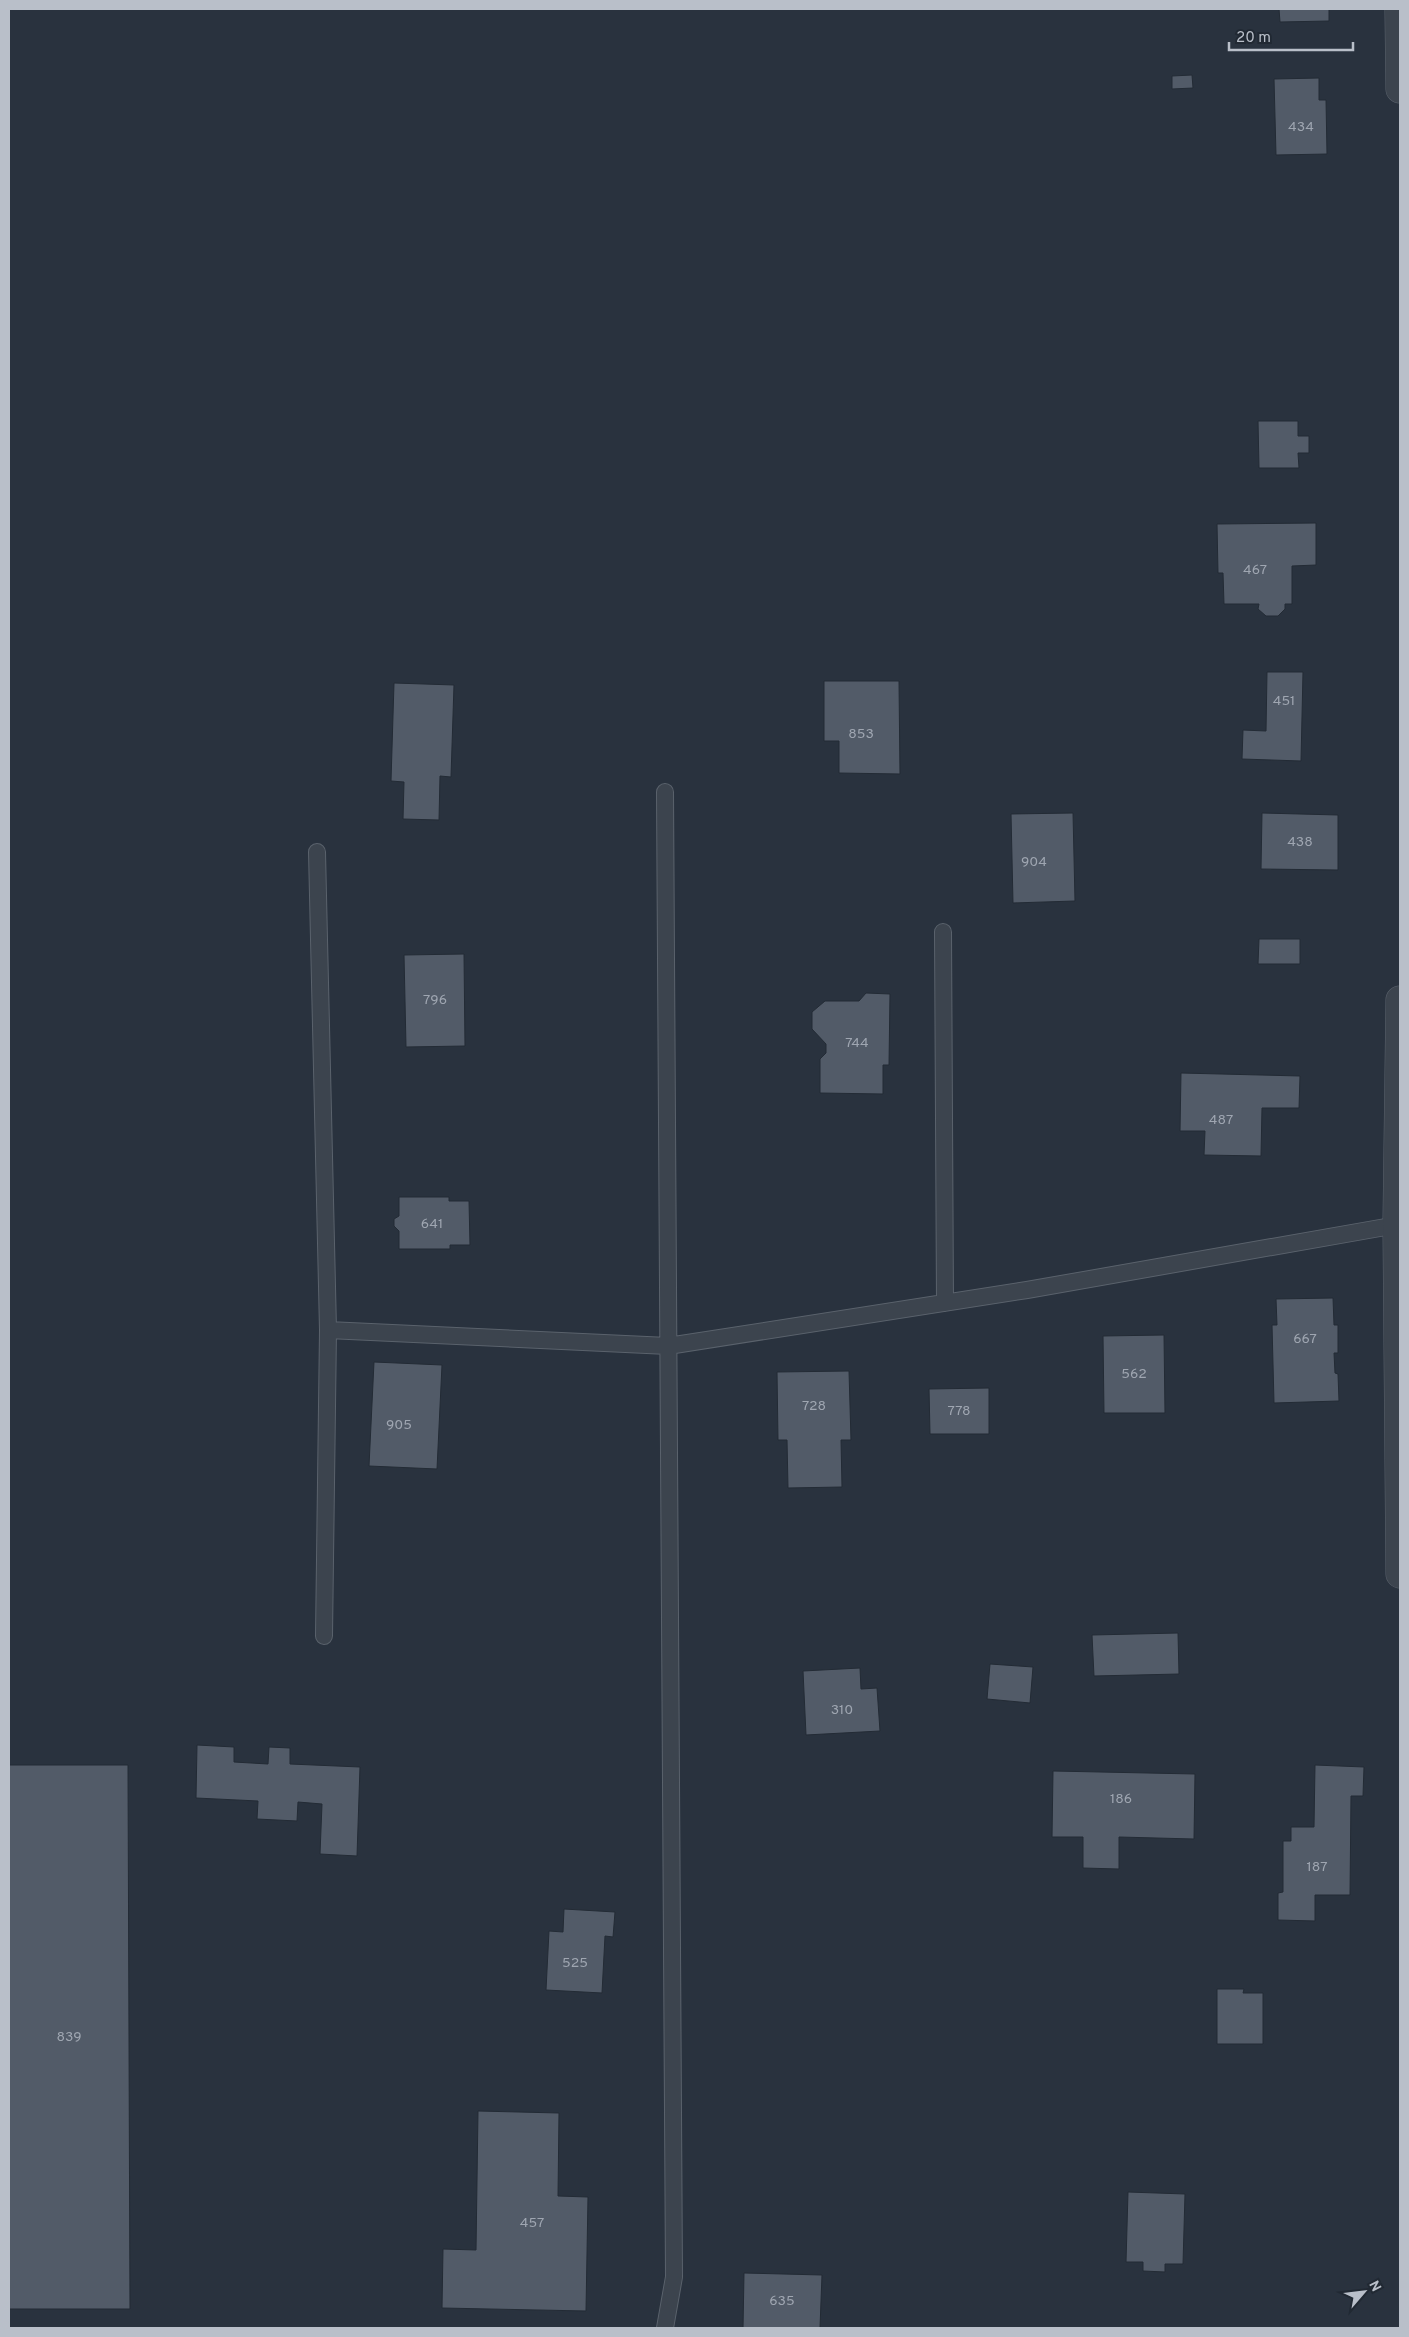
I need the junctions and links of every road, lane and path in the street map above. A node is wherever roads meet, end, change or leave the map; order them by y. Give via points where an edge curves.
1 (1399, 9) edge
2 (1400, 89) edge
3 (665, 792) dead end
4 (317, 852) dead end
5 (943, 932) dead end
6 (1400, 1000) edge
7 (1397, 1225) junction
8 (1399, 1254) edge
9 (945, 1302) junction
10 (328, 1330) junction
11 (668, 1346) junction
12 (1400, 1574) edge
13 (324, 1636) dead end
14 (665, 2328) edge

1 - 2 street
3 - 11 lane
4 - 10 lane
5 - 9 lane
6 - 7 street
7 - 8 street
7 - 9 lane
8 - 12 street
9 - 11 lane
10 - 11 lane
10 - 13 lane
11 - 14 lane via 674,2277

